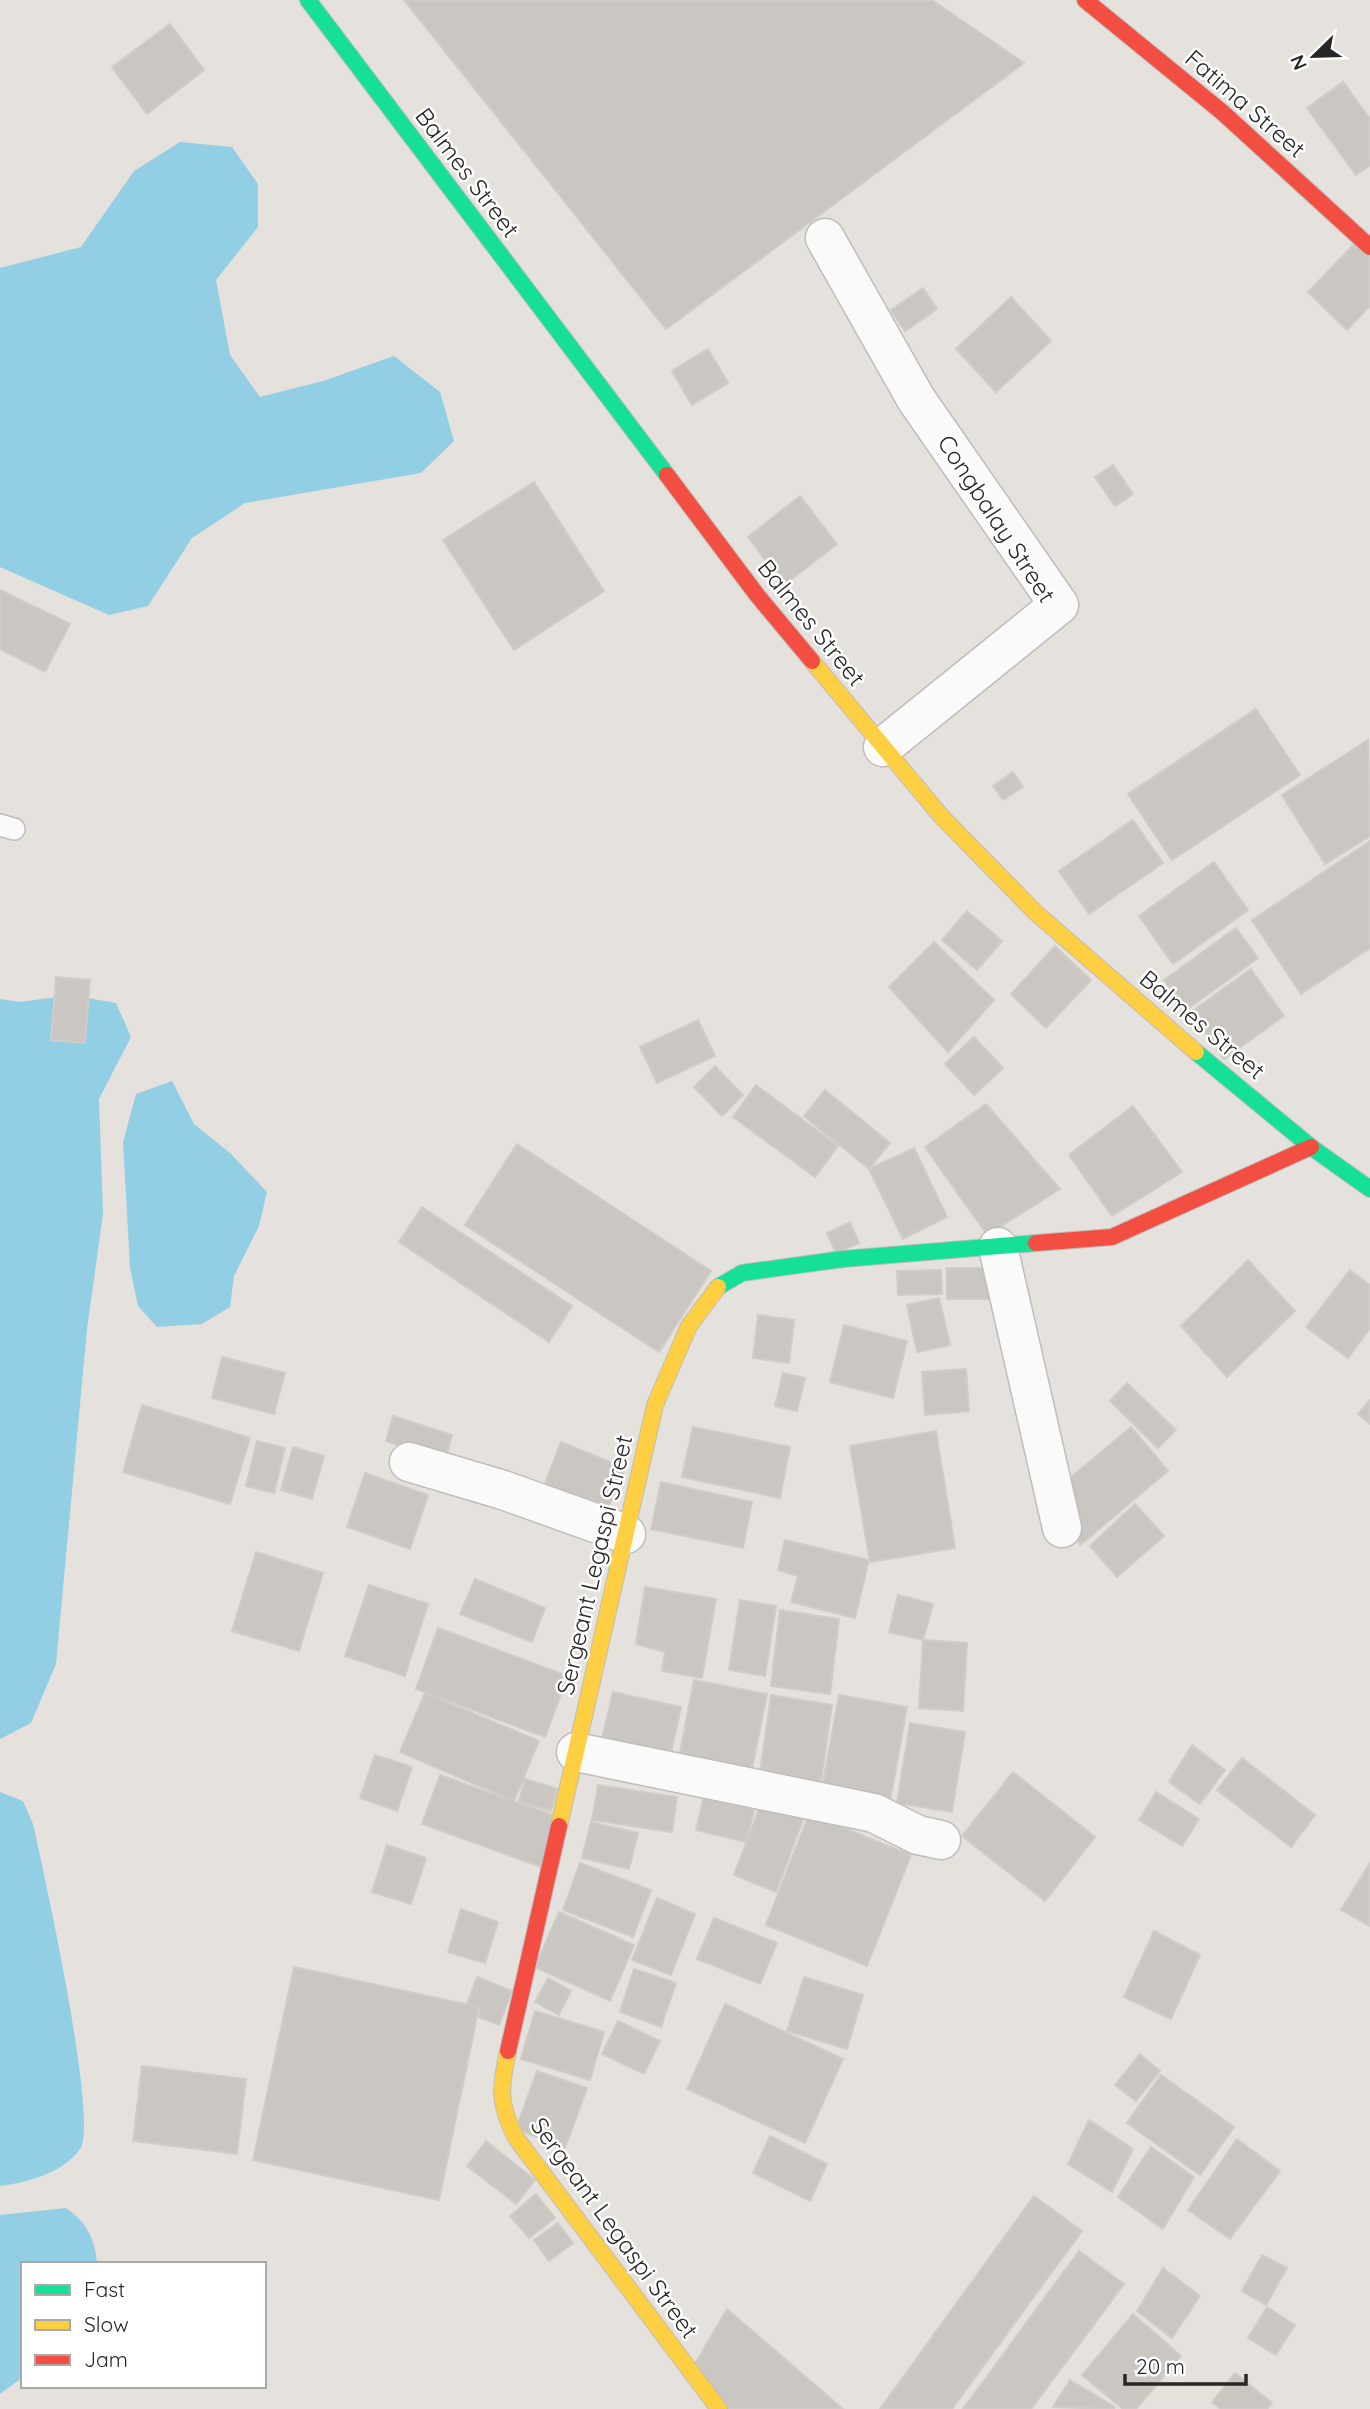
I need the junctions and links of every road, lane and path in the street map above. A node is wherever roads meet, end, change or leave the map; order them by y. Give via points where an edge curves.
1 (308, 0) edge
2 (1086, 0) edge
3 (825, 238) dead end
4 (1370, 247) edge
5 (883, 747) junction
6 (1311, 1147) junction
7 (1370, 1189) edge
8 (999, 1247) junction
9 (409, 1462) dead end
10 (1062, 1528) dead end
11 (626, 1534) junction
12 (576, 1752) junction
13 (941, 1840) dead end
14 (706, 2404) edge

1 - 5 street, Balmes Street via 757,595
2 - 4 street, Fatima Street via 1222,112
3 - 5 street, Congbalay Street via 916,400 1059,605
5 - 6 street, Balmes Street via 949,825 1035,912
6 - 7 street, Balmes Street
6 - 8 street, Sergeant Legaspi Street via 1112,1237
8 - 10 street
8 - 11 street, Sergeant Legaspi Street via 843,1259 742,1273 715,1289 689,1326 655,1405
9 - 11 street
11 - 12 street, Sergeant Legaspi Street
12 - 13 street via 874,1813 918,1835
12 - 14 street, Sergeant Legaspi Street via 500,2088 504,2114 516,2138

